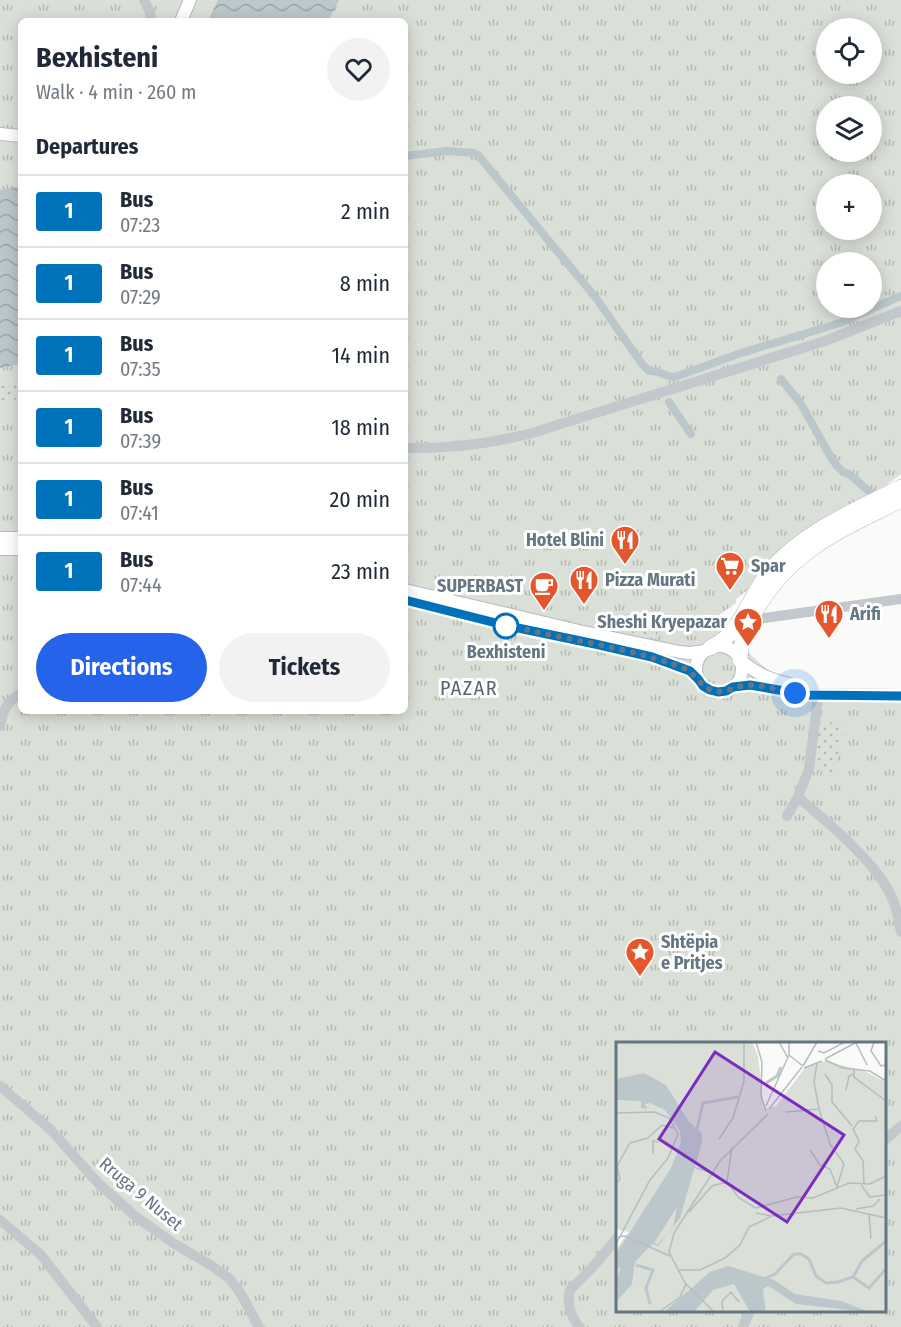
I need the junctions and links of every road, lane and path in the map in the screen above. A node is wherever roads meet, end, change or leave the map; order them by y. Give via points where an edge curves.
1 (144, 0) edge
2 (190, 0) edge
3 (151, 18) edge
4 (182, 18) edge
5 (0, 134) edge
6 (18, 136) edge
7 (901, 311) edge
8 (408, 448) edge
9 (901, 488) edge
10 (901, 500) edge
11 (0, 538) edge
12 (18, 538) edge
13 (0, 549) edge
14 (18, 549) edge
15 (408, 591) edge
16 (901, 599) edge
17 (408, 601) edge
18 (746, 619) junction
19 (708, 650) junction
20 (740, 660) junction
21 (698, 679) junction
22 (733, 687) junction
23 (901, 689) edge
24 (18, 694) edge
25 (818, 696) junction
26 (901, 696) edge
27 (0, 726) edge
28 (798, 797) junction
29 (787, 816) dead end
30 (901, 932) edge
31 (0, 1086) edge
32 (901, 1126) edge
33 (886, 1140) edge
34 (0, 1220) edge
35 (616, 1240) edge
36 (750, 1312) edge
37 (97, 1327) edge
38 (258, 1327) edge
39 (579, 1327) edge
40 (743, 1327) edge

1 - 3 street
2 - 4 main road
5 - 6 main road
7 - 8 street via 825,341 532,433 468,446
9 - 18 highway via 799,543 761,582
10 - 18 highway via 802,555 777,579
11 - 12 main road
13 - 14 main road
15 - 19 main road via 680,652
16 - 18 street
17 - 21 main road via 652,657 690,671
18 - 19 highway
18 - 20 highway
19 - 20 main road via 728,648
19 - 21 main road via 699,659
20 - 22 main road via 740,680
20 - 23 main road via 753,672 798,686
21 - 22 main road via 703,686 718,692
22 - 25 main road via 750,685
24 - 27 street via 7,697
25 - 26 main road
25 - 28 street via 809,769
28 - 29 street
28 - 30 street via 873,869 893,900
31 - 38 street, Rruga 9 Nuset via 51,1130 98,1183 135,1215 230,1279
32 - 33 street
34 - 37 street via 45,1259
35 - 39 street via 570,1290 569,1306
36 - 40 street

